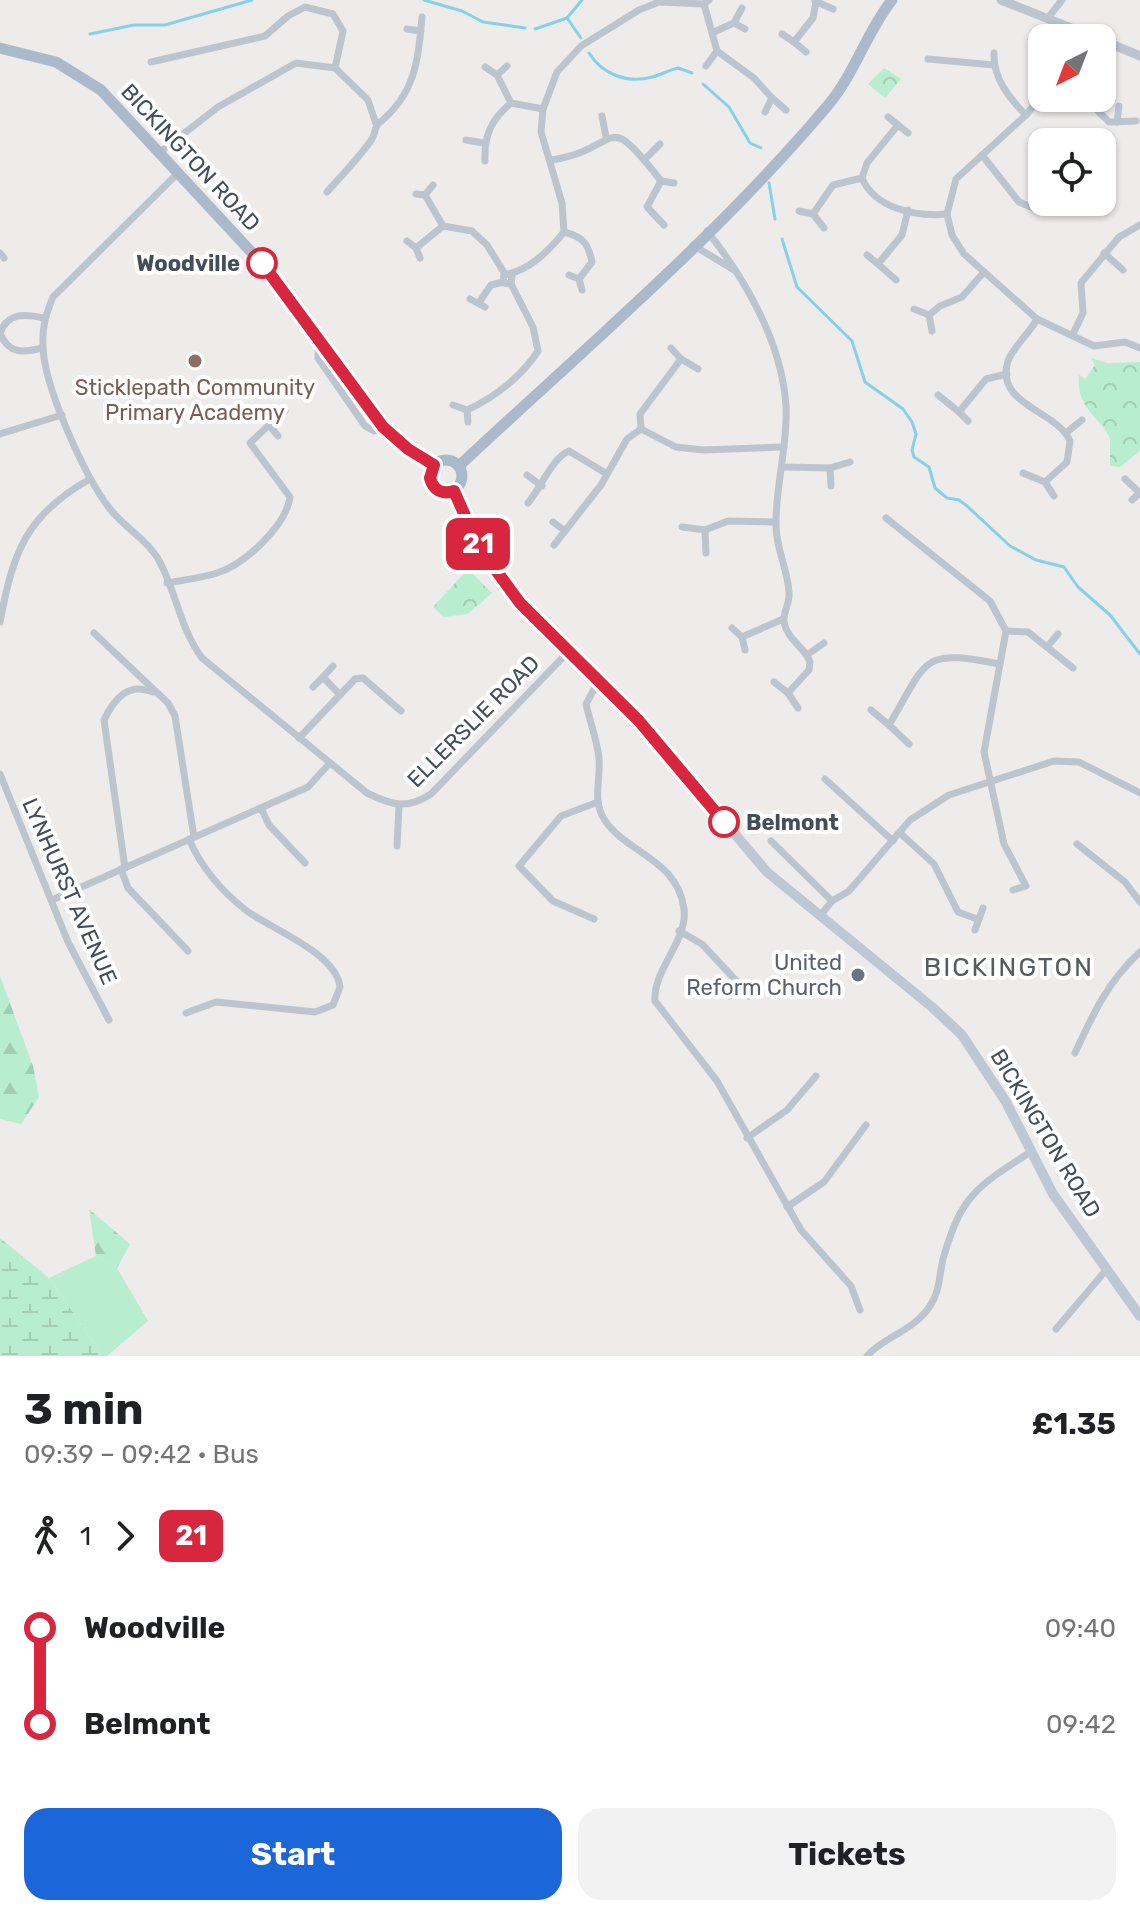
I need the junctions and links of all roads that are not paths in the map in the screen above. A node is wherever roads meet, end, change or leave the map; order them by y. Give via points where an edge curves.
1 (1001, 0) edge
2 (1062, 0) edge
3 (659, 1) edge
4 (815, 1) edge
5 (706, 2) edge
6 (890, 2) edge
7 (742, 8) dead end
8 (833, 9) dead end
9 (422, 17) dead end
10 (1047, 19) junction
11 (734, 23) junction
12 (1055, 24) edge
13 (407, 29) dead end
14 (745, 29) dead end
15 (421, 31) junction
16 (714, 32) junction
17 (782, 34) dead end
18 (794, 42) junction
19 (1116, 46) edge
20 (158, 47) dead end
21 (0, 48) edge
22 (717, 51) junction
23 (806, 52) dead end
24 (994, 53) dead end
25 (1140, 56) edge
26 (928, 59) dead end
27 (160, 60) junction
28 (151, 62) dead end
29 (994, 65) junction
30 (507, 66) dead end
31 (706, 66) dead end
32 (485, 67) dead end
33 (335, 68) junction
34 (497, 75) junction
35 (772, 98) junction
36 (511, 103) junction
37 (1119, 106) dead end
38 (543, 109) junction
39 (786, 110) dead end
40 (765, 112) dead end
41 (1028, 112) edge
42 (1096, 112) edge
43 (1026, 115) junction
44 (602, 116) dead end
45 (888, 117) dead end
46 (1136, 121) dead end
47 (1117, 122) junction
48 (376, 124) junction
49 (898, 125) junction
50 (908, 133) dead end
51 (606, 137) junction
52 (466, 140) dead end
53 (484, 143) junction
54 (660, 144) dead end
55 (160, 152) junction
56 (982, 155) junction
57 (552, 160) junction
58 (644, 160) junction
59 (485, 161) dead end
60 (179, 172) junction
61 (862, 178) junction
62 (661, 181) junction
63 (674, 183) dead end
64 (433, 185) dead end
65 (327, 192) dead end
66 (416, 194) dead end
67 (425, 195) junction
68 (1028, 206) edge
69 (908, 210) junction
70 (799, 211) dead end
71 (813, 214) junction
72 (947, 214) junction
73 (664, 225) dead end
74 (1140, 225) edge
75 (443, 226) junction
76 (824, 228) dead end
77 (707, 231) junction
78 (564, 232) junction
79 (407, 241) dead end
80 (693, 245) junction
81 (416, 248) junction
82 (1104, 253) junction
83 (867, 255) dead end
84 (420, 258) dead end
85 (878, 264) junction
86 (1123, 270) dead end
87 (735, 271) junction
88 (984, 272) junction
89 (569, 275) dead end
90 (508, 279) junction
91 (579, 279) junction
92 (896, 280) dead end
93 (582, 290) dead end
94 (470, 299) dead end
95 (914, 309) dead end
96 (929, 315) junction
97 (44, 318) junction
98 (1037, 319) junction
99 (932, 331) dead end
100 (0, 333) edge
101 (1073, 334) junction
102 (42, 348) junction
103 (671, 348) dead end
104 (1140, 348) edge
105 (681, 359) junction
106 (698, 369) dead end
107 (1007, 374) junction
108 (938, 395) dead end
109 (453, 405) dead end
110 (467, 410) junction
111 (285, 411) dead end
112 (959, 412) junction
113 (62, 415) junction
114 (1082, 420) dead end
115 (968, 421) dead end
116 (468, 422) dead end
117 (269, 425) junction
118 (641, 429) junction
119 (1067, 432) junction
120 (0, 434) edge
121 (278, 436) dead end
122 (784, 447) junction
123 (850, 462) dead end
124 (434, 465) junction
125 (459, 466) junction
126 (783, 467) junction
127 (830, 468) junction
128 (1023, 473) dead end
129 (607, 474) junction
130 (527, 475) dead end
131 (90, 479) junction
132 (1125, 479) dead end
133 (1045, 482) junction
134 (542, 486) junction
135 (831, 486) dead end
136 (454, 491) junction
137 (1054, 496) dead end
138 (1132, 500) dead end
139 (528, 503) dead end
140 (886, 518) dead end
141 (553, 522) dead end
142 (776, 522) junction
143 (682, 527) dead end
144 (564, 530) junction
145 (705, 530) junction
146 (554, 545) dead end
147 (706, 553) dead end
148 (167, 583) junction
149 (783, 619) junction
150 (0, 622) edge
151 (732, 628) dead end
152 (1006, 631) junction
153 (94, 633) dead end
154 (1058, 634) dead end
155 (742, 637) junction
156 (824, 643) dead end
157 (1047, 647) junction
158 (745, 650) dead end
159 (567, 653) junction
160 (807, 655) junction
161 (999, 664) junction
162 (333, 666) dead end
163 (1073, 668) dead end
164 (323, 677) junction
165 (598, 682) junction
166 (774, 682) dead end
167 (313, 687) dead end
168 (788, 693) junction
169 (158, 695) junction
170 (340, 695) junction
171 (798, 708) dead end
172 (871, 710) dead end
173 (401, 711) dead end
174 (889, 725) junction
175 (299, 738) junction
176 (909, 744) dead end
177 (330, 763) junction
178 (0, 774) edge
179 (825, 779) dead end
180 (993, 780) junction
181 (1140, 793) edge
182 (598, 802) junction
183 (399, 806) junction
184 (261, 808) junction
185 (900, 833) junction
186 (192, 838) junction
187 (771, 841) dead end
188 (893, 841) junction
189 (1077, 844) dead end
190 (397, 846) dead end
191 (305, 863) dead end
192 (123, 868) junction
193 (1037, 882) dead end
194 (1026, 886) junction
195 (1013, 890) dead end
196 (52, 900) junction
197 (832, 901) junction
198 (1140, 902) edge
199 (983, 908) dead end
200 (820, 916) junction
201 (594, 919) dead end
202 (977, 919) junction
203 (975, 930) dead end
204 (679, 931) junction
205 (188, 951) dead end
206 (1138, 957) edge
207 (741, 986) junction
208 (729, 996) dead end
209 (749, 996) dead end
210 (186, 1013) dead end
211 (109, 1020) dead end
212 (1075, 1053) dead end
213 (816, 1076) dead end
214 (866, 1125) dead end
215 (747, 1138) junction
216 (1029, 1153) junction
217 (787, 1207) junction
218 (1107, 1269) junction
219 (860, 1310) dead end
220 (1140, 1316) edge
221 (1056, 1329) dead end
222 (867, 1356) edge

1 - 10 street
2 - 10 street
3 - 5 street
3 - 38 street via 581,46 557,72
4 - 8 street
4 - 18 street via 813,18
5 - 16 street
6 - 77 main road via 832,101
7 - 11 street
9 - 15 street
10 - 12 street
11 - 14 street
11 - 16 street
13 - 15 street
15 - 48 street via 420,54 406,92 395,111
16 - 22 street
17 - 18 street
18 - 23 street
19 - 25 street
20 - 27 street
21 - 55 main road, BICKINGTON ROAD via 56,62 89,80
22 - 31 street
22 - 35 street
24 - 29 street
26 - 29 street
27 - 28 street
27 - 33 street via 254,40 277,29 297,10 313,7 333,14 343,31
29 - 43 street via 1009,99
30 - 34 street
32 - 34 street
33 - 48 street via 368,100
33 - 55 street via 296,63 218,107
34 - 36 street
35 - 39 street
35 - 40 street
36 - 38 street
36 - 53 street via 496,116
37 - 47 street
38 - 57 street via 541,132
41 - 43 street
42 - 47 street
43 - 56 street
44 - 51 street
45 - 49 street
46 - 47 street
48 - 65 street via 371,140
49 - 50 street
49 - 61 street via 867,163
51 - 57 street via 583,154
51 - 58 street via 627,140
52 - 53 street
53 - 59 street
54 - 58 street
55 - 60 main road, BICKINGTON ROAD
56 - 68 street via 1019,202
56 - 72 street via 956,179
57 - 78 street
58 - 62 street
60 - 97 street via 66,282
60 - 124 main road, BICKINGTON ROAD via 280,283 383,427
61 - 69 street via 875,197
61 - 71 street via 833,185
62 - 63 street
62 - 73 street via 647,207
64 - 67 street
66 - 67 street
67 - 75 street
69 - 72 street
69 - 85 street via 902,235
70 - 71 street
71 - 76 street
72 - 88 street via 958,246
74 - 82 street
75 - 81 street
75 - 90 street via 472,231
77 - 80 main road
77 - 87 street
78 - 90 street via 551,249
78 - 91 street via 588,245 592,262
79 - 81 street
80 - 87 street
80 - 125 main road
81 - 84 street
82 - 86 street
82 - 101 street via 1081,283 1083,313
83 - 85 street
85 - 92 street
87 - 122 street via 775,351 786,407
88 - 96 street via 962,297
88 - 98 street
89 - 91 street
90 - 94 street via 491,285 482,304
90 - 110 street via 533,327 538,351 528,367
91 - 93 street
95 - 96 street
96 - 99 street
97 - 100 street via 15,316
97 - 102 street
98 - 101 street
98 - 107 street via 1010,356
100 - 102 street via 8,348
101 - 104 street via 1094,346 1125,342
102 - 113 street
103 - 105 street
105 - 106 street
105 - 118 street via 640,414
107 - 112 street via 986,379
107 - 119 street via 1022,401
108 - 112 street
109 - 110 street
110 - 116 street
111 - 117 street
112 - 115 street
113 - 120 street
113 - 131 street
114 - 119 street
117 - 121 street
117 - 148 street via 253,438 251,447 290,497 283,520 238,563
118 - 122 street via 676,447
118 - 129 street via 627,439
119 - 133 street via 1067,462
122 - 126 street
123 - 127 street
124 - 125 main road via 448,460
124 - 136 main road via 430,478 435,488
125 - 136 main road via 463,478
126 - 127 street
126 - 142 street
127 - 135 street
128 - 133 street
129 - 134 street via 569,451 554,462
129 - 144 street via 580,516
130 - 134 street
131 - 148 street, ELLERSLIE ROAD via 113,513 150,548
131 - 150 street via 56,499 31,526 15,555
132 - 138 street via 1140,493
133 - 137 street
134 - 139 street
136 - 159 main road, BICKINGTON ROAD via 487,559
140 - 152 street via 990,601
141 - 144 street
142 - 145 street via 728,521
142 - 149 street via 790,595
143 - 145 street
144 - 146 street
145 - 147 street
148 - 175 street, ELLERSLIE ROAD via 191,643
149 - 155 street
149 - 160 street
151 - 155 street
152 - 157 street via 1028,632
152 - 161 street
153 - 169 street
154 - 157 street
155 - 158 street
156 - 160 street
157 - 163 street
159 - 165 main road, BICKINGTON ROAD
159 - 183 street, ELLERSLIE ROAD via 431,794
160 - 168 street via 809,670
161 - 174 street via 953,655 937,658 921,672
161 - 180 street via 984,752
162 - 164 street
164 - 167 street
164 - 170 street
165 - 182 street via 586,704 599,759
165 - 200 main road, BICKINGTON ROAD via 639,721 767,872
166 - 168 street
168 - 171 street
169 - 186 street via 175,716
169 - 192 street via 141,688 126,691 112,702 104,720
170 - 173 street via 363,678
170 - 175 street
172 - 174 street
174 - 176 street
175 - 177 street, ELLERSLIE ROAD
177 - 183 street, ELLERSLIE ROAD via 367,793
177 - 184 street via 308,787
178 - 196 street, LYNHURST AVENUE
179 - 188 street
180 - 181 street via 1054,761 1079,762
180 - 185 street via 929,806
180 - 194 street via 1004,844
182 - 201 street via 561,816 519,866 553,901
182 - 204 street via 604,820 669,873 685,913
183 - 190 street, ELLERSLIE ROAD
184 - 186 street
184 - 191 street via 269,825
185 - 188 street
185 - 202 street via 934,864 958,912
186 - 192 street
186 - 210 street via 198,861 245,909 330,964 339,978 337,1000 325,1010 224,1002
187 - 197 street
188 - 197 street via 849,891
189 - 198 street via 1125,882
192 - 196 street
192 - 205 street via 128,888
193 - 194 street
194 - 195 street
196 - 211 street, LYNHURST AVENUE
197 - 200 street
199 - 202 street
200 - 216 main road, BICKINGTON ROAD via 962,1035 999,1090
202 - 203 street
204 - 207 street via 702,944
204 - 215 street via 654,986 655,1001 717,1081
206 - 212 street via 1105,990
207 - 208 street
207 - 209 street
213 - 215 street via 787,1110
214 - 217 street via 824,1182
215 - 217 street
216 - 218 main road, BICKINGTON ROAD
216 - 222 street via 971,1195 958,1212 939,1291 928,1310
217 - 219 street via 851,1286
218 - 220 main road, BICKINGTON ROAD
218 - 221 street

